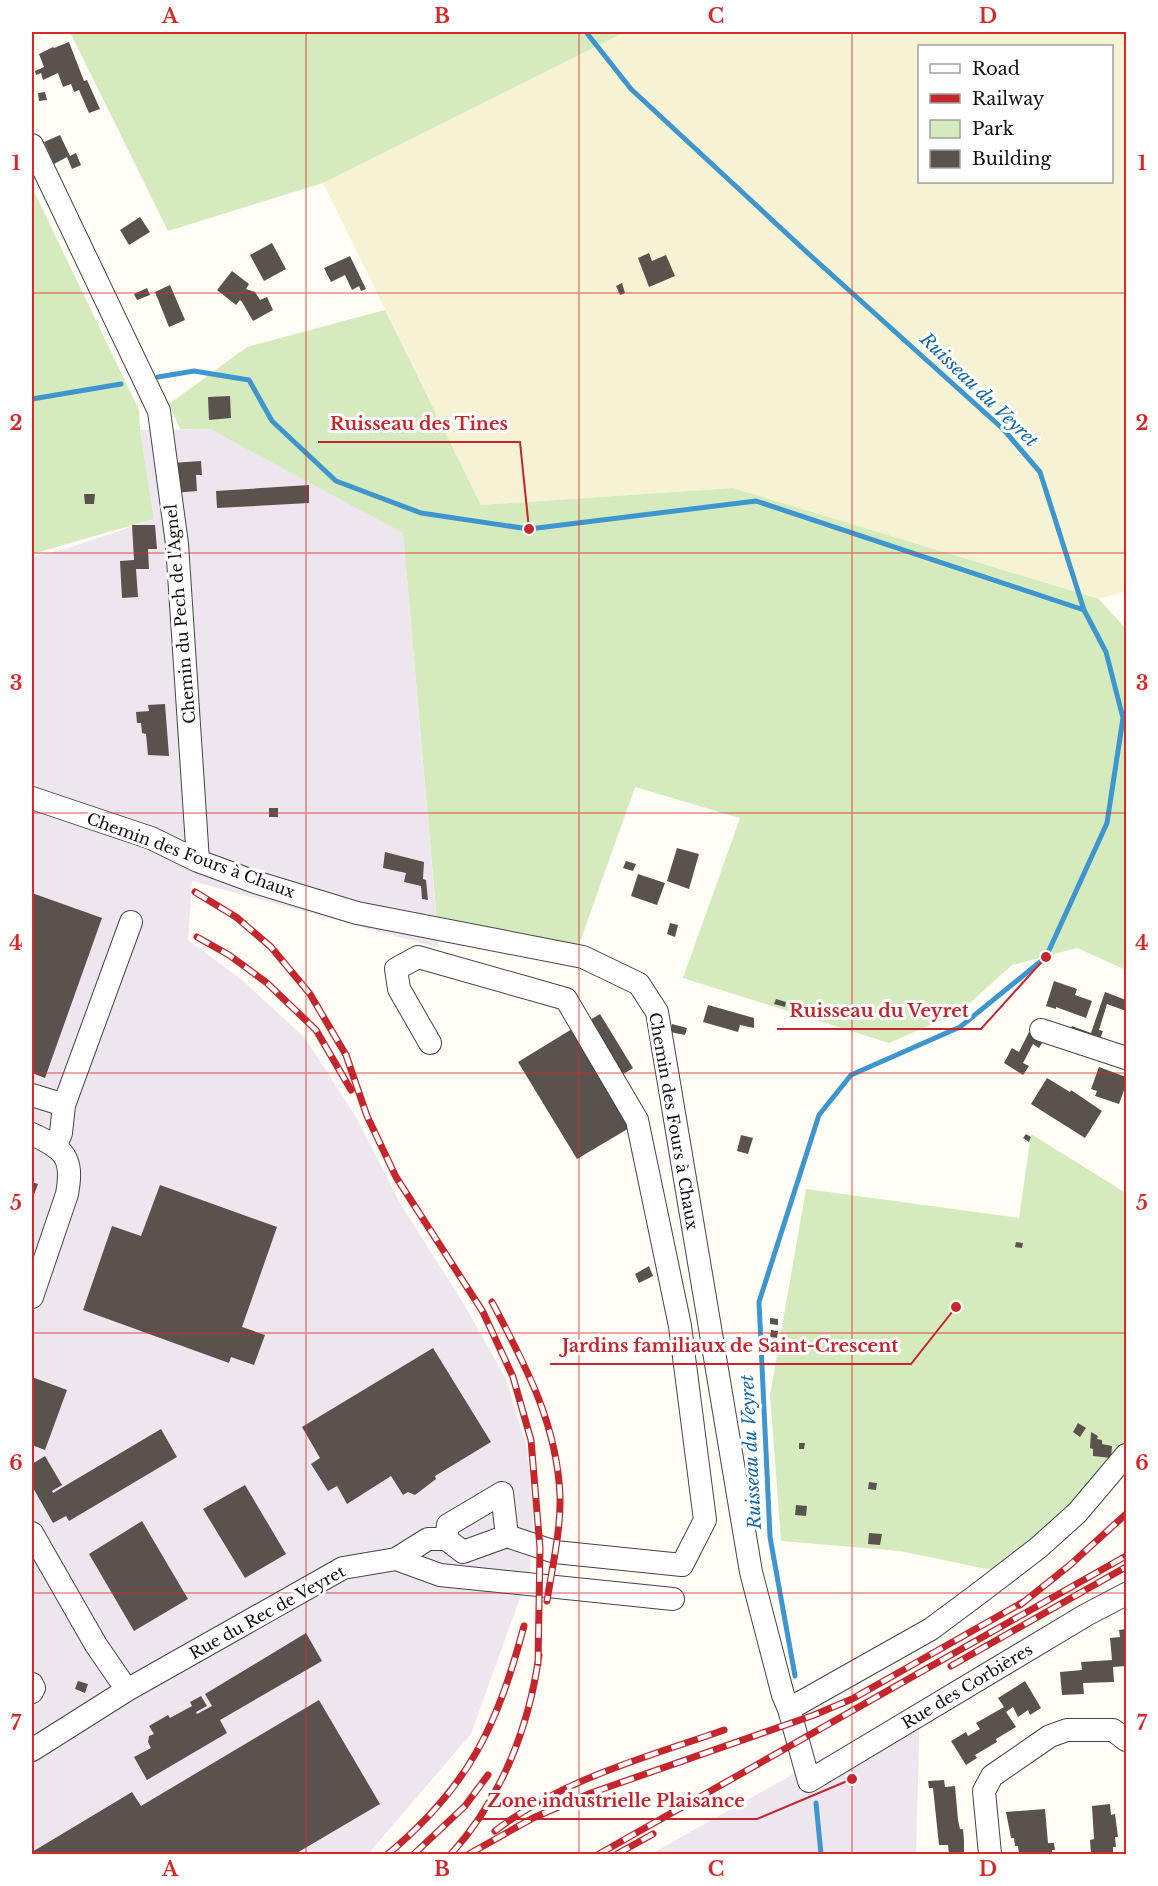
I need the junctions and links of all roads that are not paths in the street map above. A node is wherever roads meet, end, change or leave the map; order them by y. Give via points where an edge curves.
1 (32, 145) edge
2 (32, 798) edge
3 (198, 861) junction
4 (131, 922) dead end
5 (1041, 1030) dead end
6 (430, 1043) dead end
7 (1126, 1058) edge
8 (32, 1095) edge
9 (64, 1105) junction
10 (32, 1134) edge
11 (56, 1145) junction
12 (32, 1297) edge
13 (1126, 1455) edge
14 (32, 1533) edge
15 (507, 1536) junction
16 (446, 1539) junction
17 (396, 1559) junction
18 (1126, 1594) edge
19 (674, 1599) dead end
20 (32, 1684) edge
21 (127, 1690) junction
22 (32, 1692) edge
23 (789, 1709) junction
24 (1126, 1740) edge
25 (32, 1748) edge
26 (809, 1780) joint
27 (990, 1854) edge

1 - 3 street, Chemin du Pech de l'Agnel via 159,411 177,544
2 - 3 street, Chemin des Fours à Chaux via 151,838
3 - 23 street, Chemin des Fours à Chaux via 357,913 583,957 639,984 657,1012 752,1572
4 - 9 street
5 - 7 street
6 - 15 street via 399,989 396,969 418,957 566,999 637,1120 680,1326 705,1520 682,1565 555,1552
8 - 9 street
9 - 11 street
10 - 11 street
11 - 12 street via 67,1161 69,1185
13 - 23 street via 1077,1513 982,1591 931,1629
14 - 21 street via 96,1645
15 - 16 street via 463,1552
15 - 16 street via 502,1493 448,1525
16 - 17 street via 428,1539
17 - 19 street, Rue du Rec de Veyret via 440,1575
17 - 21 street, Rue du Rec de Veyret via 343,1568
18 - 26 street, Rue des Corbières
20 - 22 street
21 - 25 street, Rue du Rec de Veyret
23 - 26 street, Chemin des Fours à Chaux
24 - 27 street via 1113,1730 1067,1730 1050,1736 992,1776 984,1791

